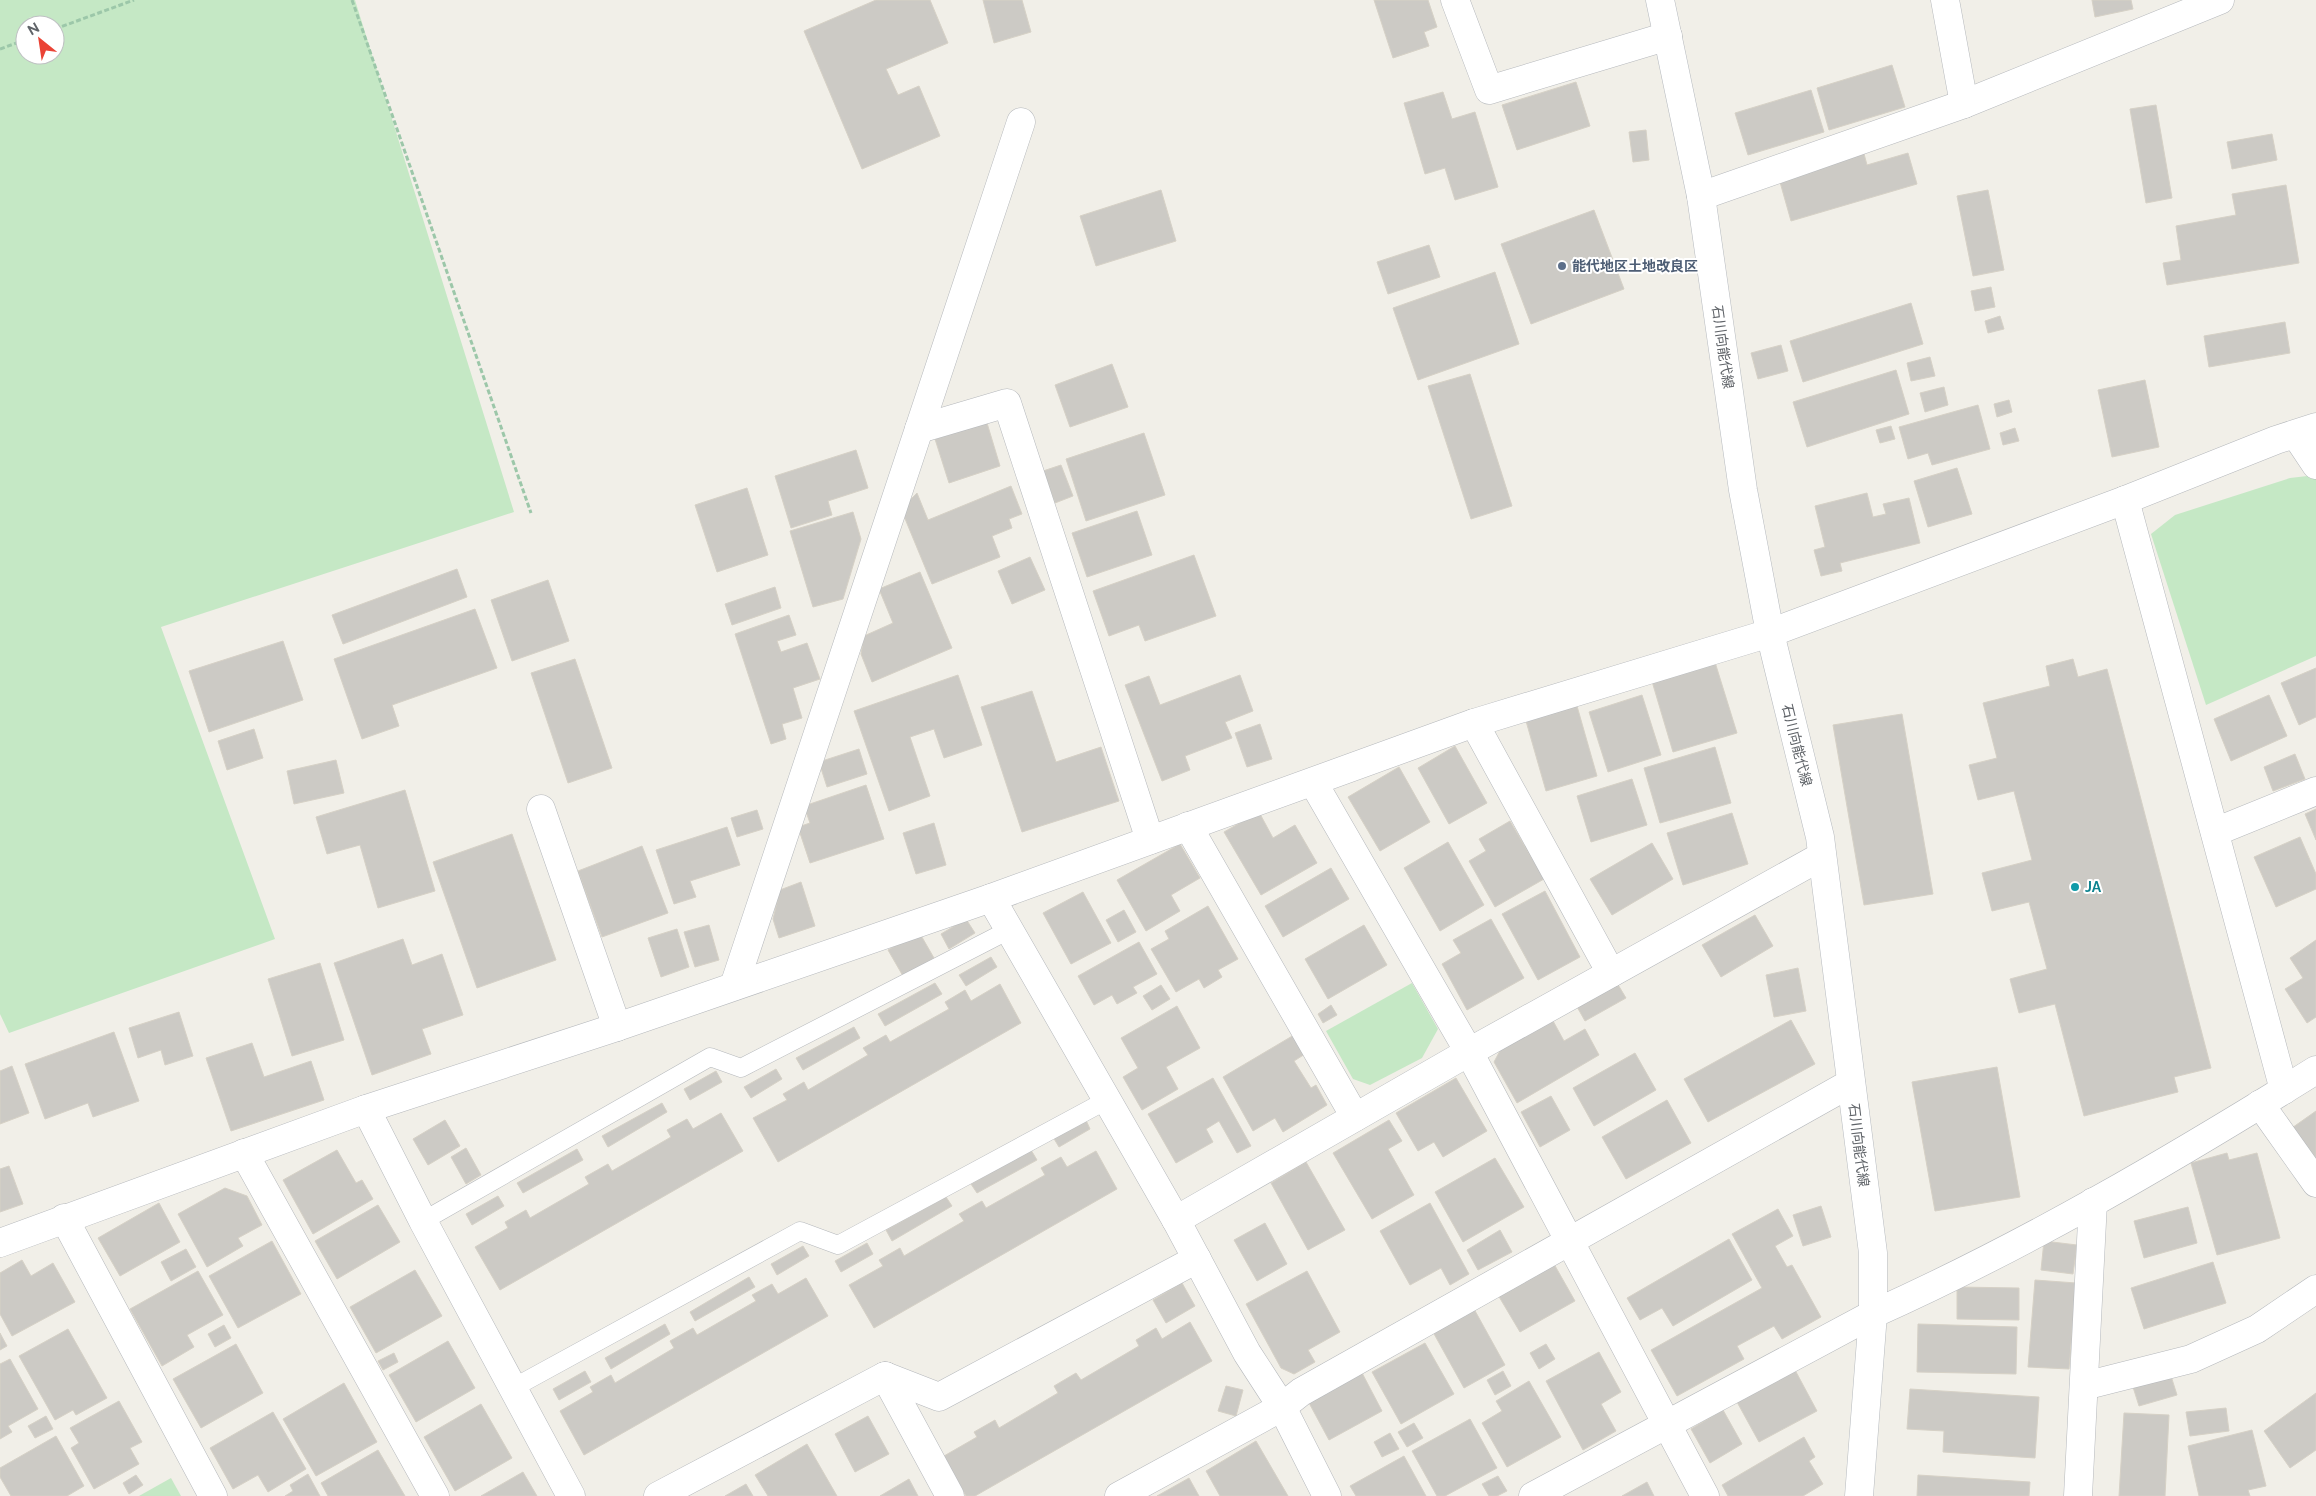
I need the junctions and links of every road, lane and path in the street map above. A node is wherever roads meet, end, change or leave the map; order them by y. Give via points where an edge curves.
1 (134, 0) edge
2 (352, 0) edge
3 (1455, 0) edge
4 (1660, 0) edge
5 (1945, 0) edge
6 (2220, 0) edge
7 (65, 25) edge
8 (1668, 36) junction
9 (15, 44) edge
10 (0, 49) edge
11 (1964, 104) junction
12 (1021, 122) dead end
13 (1701, 196) junction
14 (919, 428) junction
15 (2306, 431) edge
16 (2316, 465) edge
17 (2125, 500) junction
18 (531, 513) dead end
19 (1770, 633) junction
20 (1474, 723) junction
21 (1313, 782) junction
22 (2316, 791) edge
23 (541, 809) dead end
24 (1188, 826) junction
25 (2215, 832) junction
26 (1150, 840) junction
27 (1822, 856) junction
28 (991, 898) junction
29 (1009, 930) junction
30 (1611, 973) junction
31 (734, 986) junction
32 (617, 1027) junction
33 (1469, 1052) junction
34 (2316, 1070) edge
35 (1852, 1084) junction
36 (2284, 1090) junction
37 (1107, 1100) junction
38 (2260, 1104) junction
39 (366, 1109) junction
40 (1355, 1117) junction
41 (244, 1153) junction
42 (2316, 1183) edge
43 (2093, 1202) junction
44 (64, 1218) junction
45 (1176, 1220) junction
46 (423, 1221) junction
47 (0, 1243) edge
48 (1570, 1243) junction
49 (1197, 1259) junction
50 (2316, 1289) edge
51 (1873, 1314) junction
52 (885, 1376) junction
53 (2084, 1386) junction
54 (513, 1388) junction
55 (1282, 1407) junction
56 (1667, 1424) junction
57 (213, 1496) edge
58 (435, 1496) edge
59 (571, 1496) edge
60 (658, 1496) edge
61 (950, 1496) edge
62 (1120, 1496) edge
63 (1327, 1496) edge
64 (1533, 1496) edge
65 (1705, 1496) edge
66 (1859, 1496) edge
67 (2078, 1496) edge

1 - 7 path
2 - 18 path
3 - 8 street via 1489,90
4 - 8 street, 石川向能代線
5 - 11 street
6 - 11 street
8 - 13 street, 石川向能代線
9 - 10 path
11 - 13 street
12 - 14 street
13 - 19 street, 石川向能代線 via 1744,490
14 - 26 street via 1007,403
14 - 31 street
15 - 16 street
15 - 17 street
17 - 19 street
17 - 25 street
19 - 20 street
19 - 27 street, 石川向能代線
20 - 21 street
20 - 30 street
21 - 24 street
21 - 33 street
22 - 25 street
23 - 32 street
24 - 26 street
24 - 40 street
25 - 36 street
26 - 28 street
27 - 30 street
27 - 35 street, 石川向能代線
28 - 29 street
28 - 31 street
29 - 37 street
29 - 46 lane via 741,1068 710,1057
30 - 33 street
31 - 32 street
32 - 39 street
33 - 40 street
33 - 48 street
34 - 36 street
35 - 48 street
35 - 51 street, 石川向能代線 via 1873,1254
36 - 38 street
37 - 45 street
37 - 54 lane via 838,1245 800,1231
38 - 42 street
38 - 43 street
39 - 41 street
39 - 46 street
40 - 45 street
41 - 44 street
41 - 58 street
43 - 51 street
43 - 53 street
44 - 47 street
44 - 57 street
45 - 49 street
46 - 54 street
48 - 55 street via 1301,1392
48 - 56 street
49 - 52 street via 939,1398
49 - 55 street via 1247,1353
50 - 53 street via 2257,1329 2190,1359
51 - 56 street
51 - 66 street, 石川向能代線
52 - 60 street
52 - 61 street
53 - 67 street
54 - 59 street
55 - 62 street
55 - 63 street
56 - 64 street
56 - 65 street

